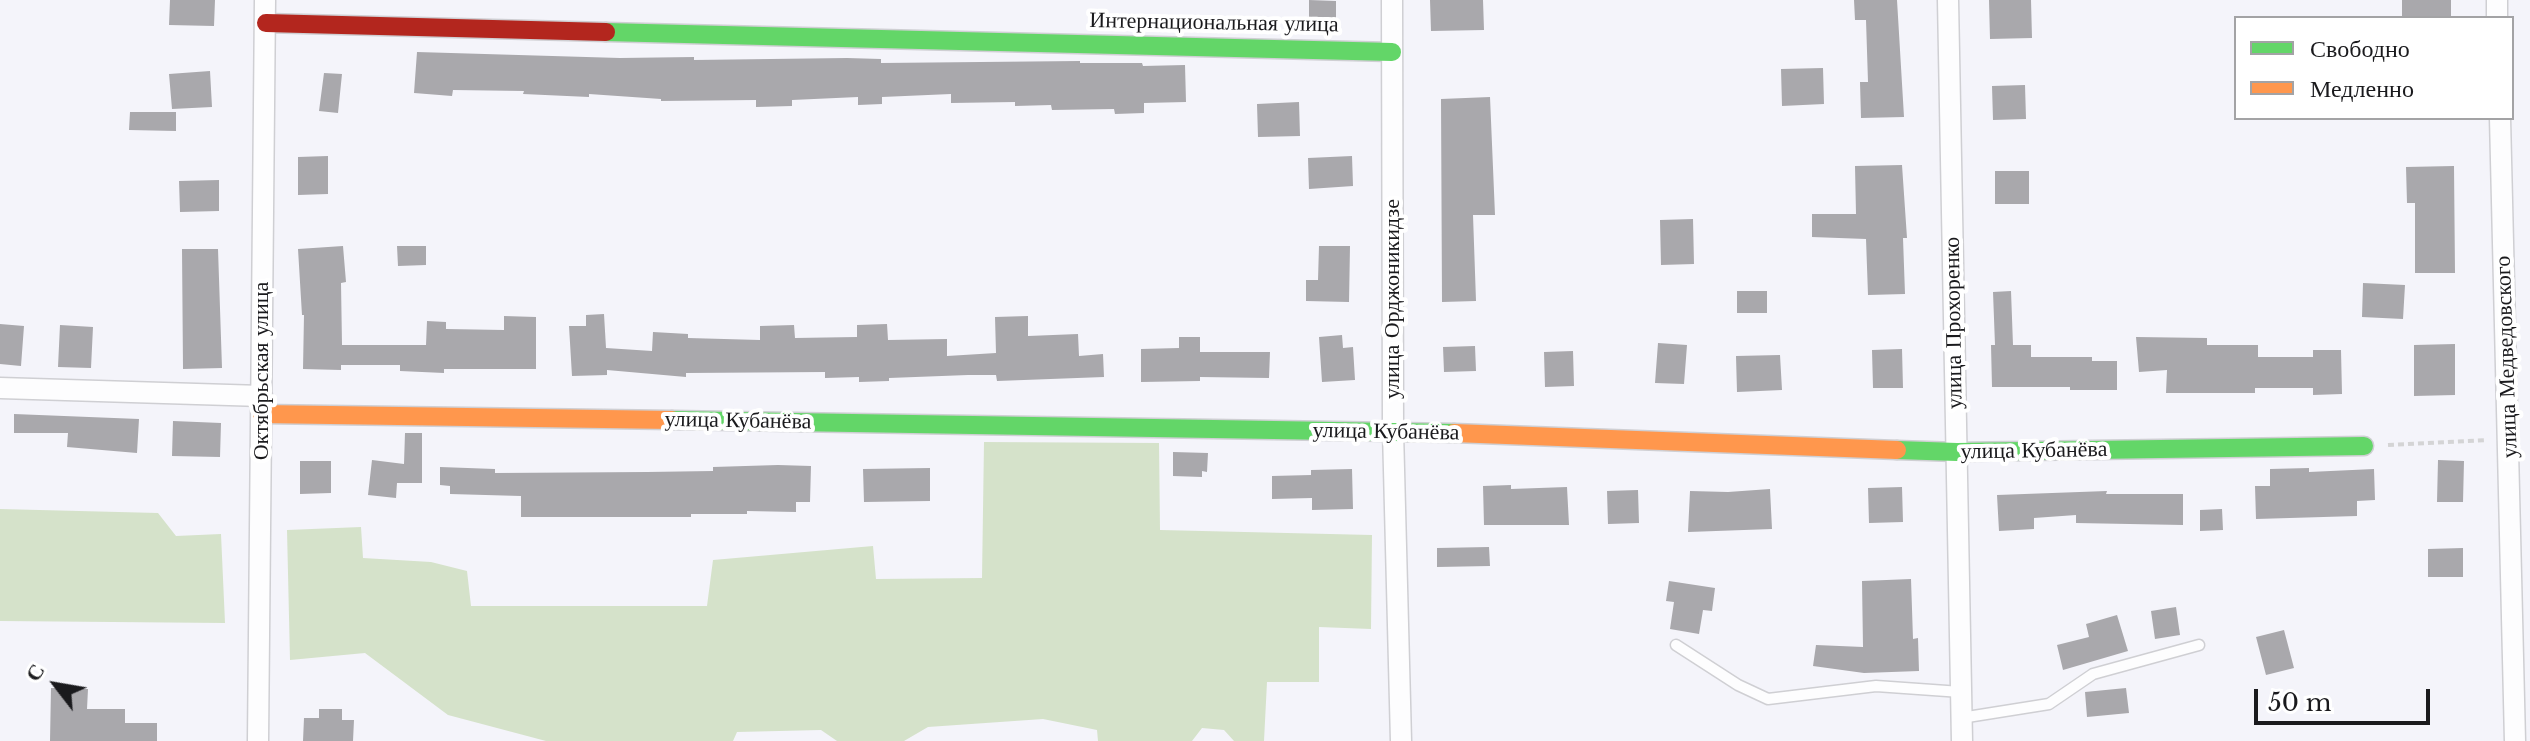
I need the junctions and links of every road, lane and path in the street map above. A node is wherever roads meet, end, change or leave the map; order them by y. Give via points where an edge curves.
1 (265, 0) edge
2 (1392, 0) edge
3 (1948, 0) edge
4 (266, 23) junction
5 (1392, 52) junction
6 (2500, 120) edge
7 (0, 388) edge
8 (262, 405) junction
9 (1393, 431) junction
10 (2510, 439) junction
11 (2364, 446) joint
12 (1957, 452) junction
13 (1676, 645) dead end
14 (2199, 645) dead end
15 (1961, 692) junction
16 (1961, 718) junction
17 (258, 741) edge
18 (1401, 741) edge
19 (1962, 741) edge
20 (2515, 741) edge

1 - 4 street, Октябрьская улица
2 - 5 street, улица Орджоникидзе
3 - 12 street, улица Прохоренко
4 - 5 street, Интернациональная улица
4 - 8 street, Октябрьская улица
5 - 9 street, улица Орджоникидзе
6 - 10 street, улица Медведовского
7 - 8 street, улица Кубанёва
8 - 9 street, улица Кубанёва
8 - 17 street, Октябрьская улица
9 - 12 street, улица Кубанёва
9 - 18 street, улица Орджоникидзе
10 - 11 path
10 - 20 street, улица Медведовского
11 - 12 street, улица Кубанёва
12 - 15 street, улица Прохоренко
13 - 15 lane via 1768,699 1876,686
14 - 16 lane via 2093,674 2049,704
15 - 16 street, улица Прохоренко
16 - 19 street, улица Прохоренко

